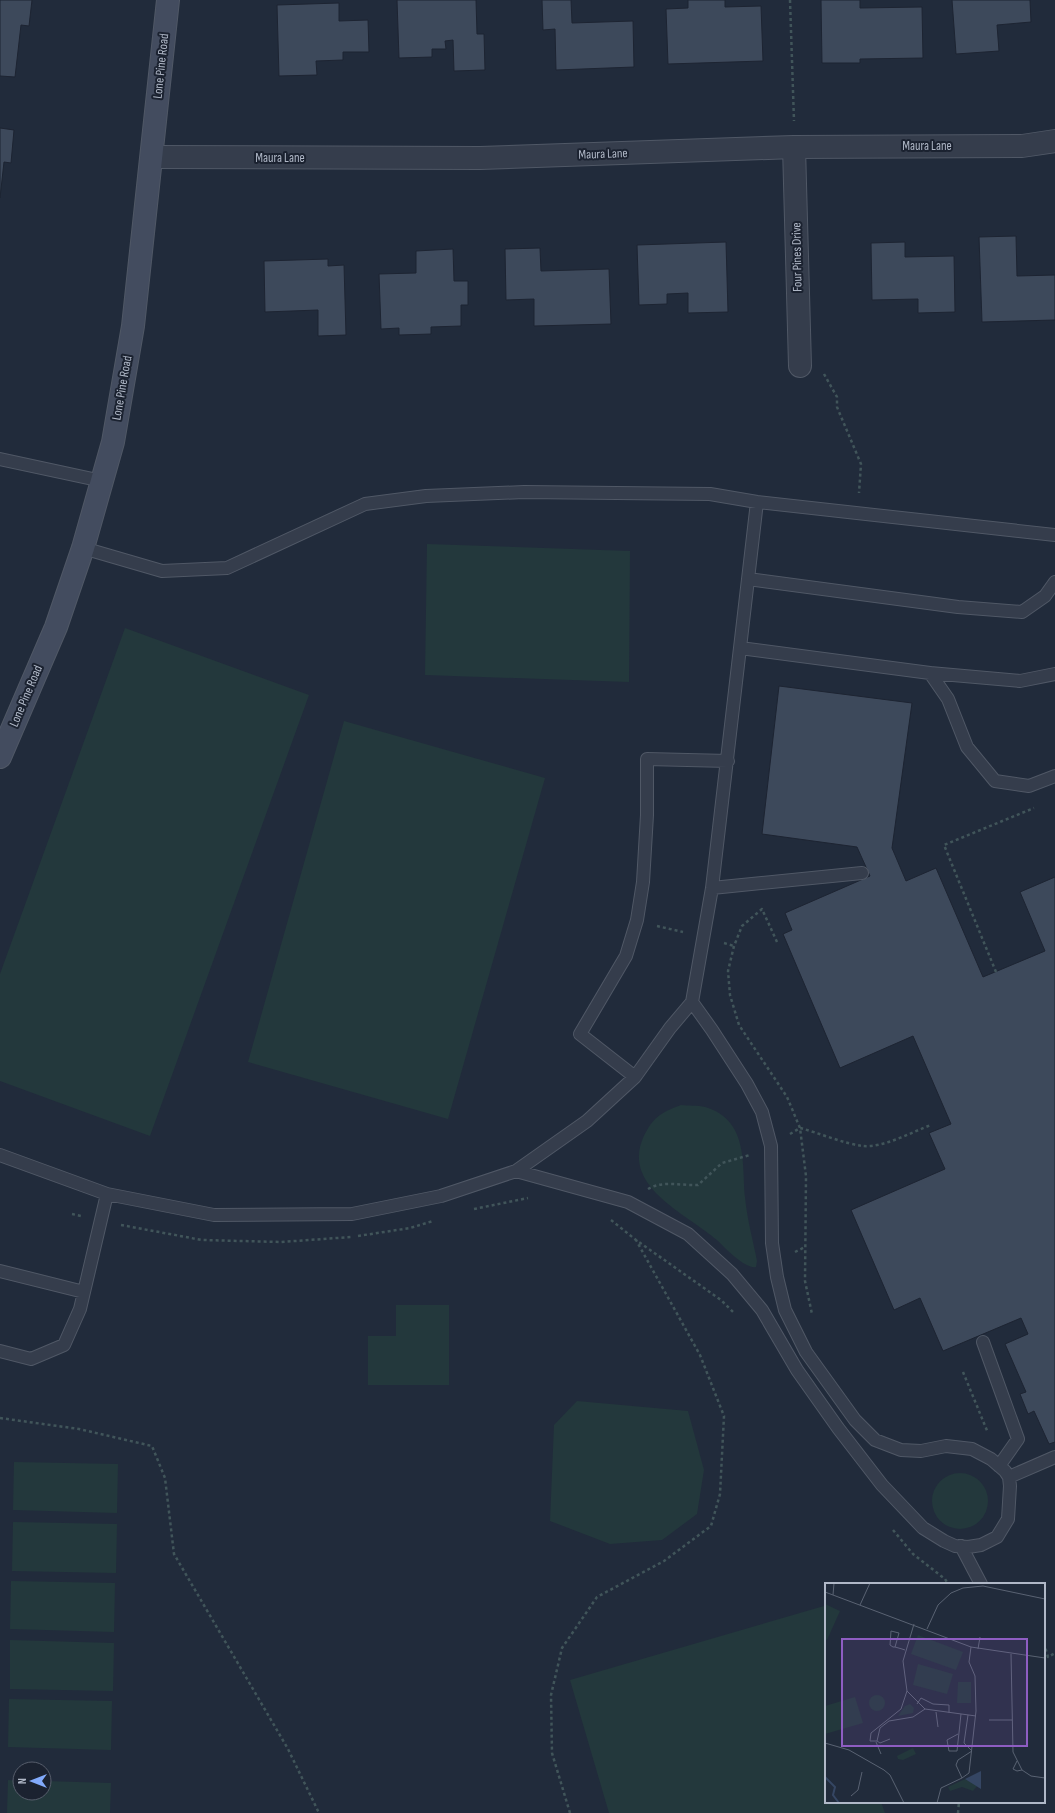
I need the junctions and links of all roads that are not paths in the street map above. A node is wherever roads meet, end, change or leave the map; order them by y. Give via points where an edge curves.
1 (168, 0) edge
2 (1055, 141) edge
3 (794, 147) junction
4 (152, 157) junction
5 (799, 364) road end
6 (0, 459) edge
7 (102, 481) junction
8 (757, 502) junction
9 (1055, 535) edge
10 (83, 548) junction
11 (748, 579) junction
12 (1055, 582) edge
13 (740, 648) junction
14 (930, 673) junction
15 (1055, 674) edge
16 (0, 757) edge
17 (728, 761) junction
18 (1055, 776) edge
19 (862, 874) dead end
20 (712, 888) junction
21 (692, 1002) junction
22 (635, 1077) junction
23 (0, 1156) edge
24 (516, 1171) junction
25 (107, 1194) junction
26 (0, 1271) edge
27 (84, 1292) junction
28 (983, 1342) dead end
29 (0, 1351) edge
30 (1055, 1458) edge
31 (999, 1466) junction
32 (1009, 1477) junction
33 (961, 1546) junction
34 (980, 1583) edge

1 - 4 street, Lone Pine Road
2 - 3 street, Maura Lane via 1022,146
3 - 4 street, Maura Lane via 480,158
3 - 5 street, Four Pines Drive
4 - 7 street, Lone Pine Road via 133,326 113,442
6 - 7 lane
7 - 10 street, Lone Pine Road
8 - 9 lane
8 - 10 lane via 710,494 524,492 426,496 365,504 227,568 162,571
8 - 11 lane
10 - 16 street, Lone Pine Road via 56,627
11 - 12 lane via 958,607 1022,612 1045,596
11 - 13 lane
13 - 14 lane
13 - 17 lane
14 - 15 lane via 1020,681
14 - 18 lane via 948,699 966,747 995,781 1029,786
17 - 20 lane
17 - 22 lane via 647,759 643,882 637,920 626,956 580,1034
19 - 20 lane
20 - 21 lane
21 - 22 lane
21 - 31 lane via 747,1084 762,1112 771,1146 772,1243 777,1277 785,1310 806,1352 855,1420 875,1440 901,1450 921,1451 946,1446 972,1449
22 - 24 lane via 587,1121
23 - 25 lane
24 - 25 lane via 441,1196 352,1214 214,1215
24 - 33 lane via 628,1202 688,1234 732,1274 762,1310 797,1370 882,1485 923,1528 944,1542
25 - 27 lane
26 - 27 lane
27 - 29 lane via 80,1309 64,1345 31,1358
28 - 31 lane via 1018,1439
30 - 32 lane
31 - 32 lane
32 - 33 lane via 1008,1519 997,1536 981,1545
33 - 34 lane

